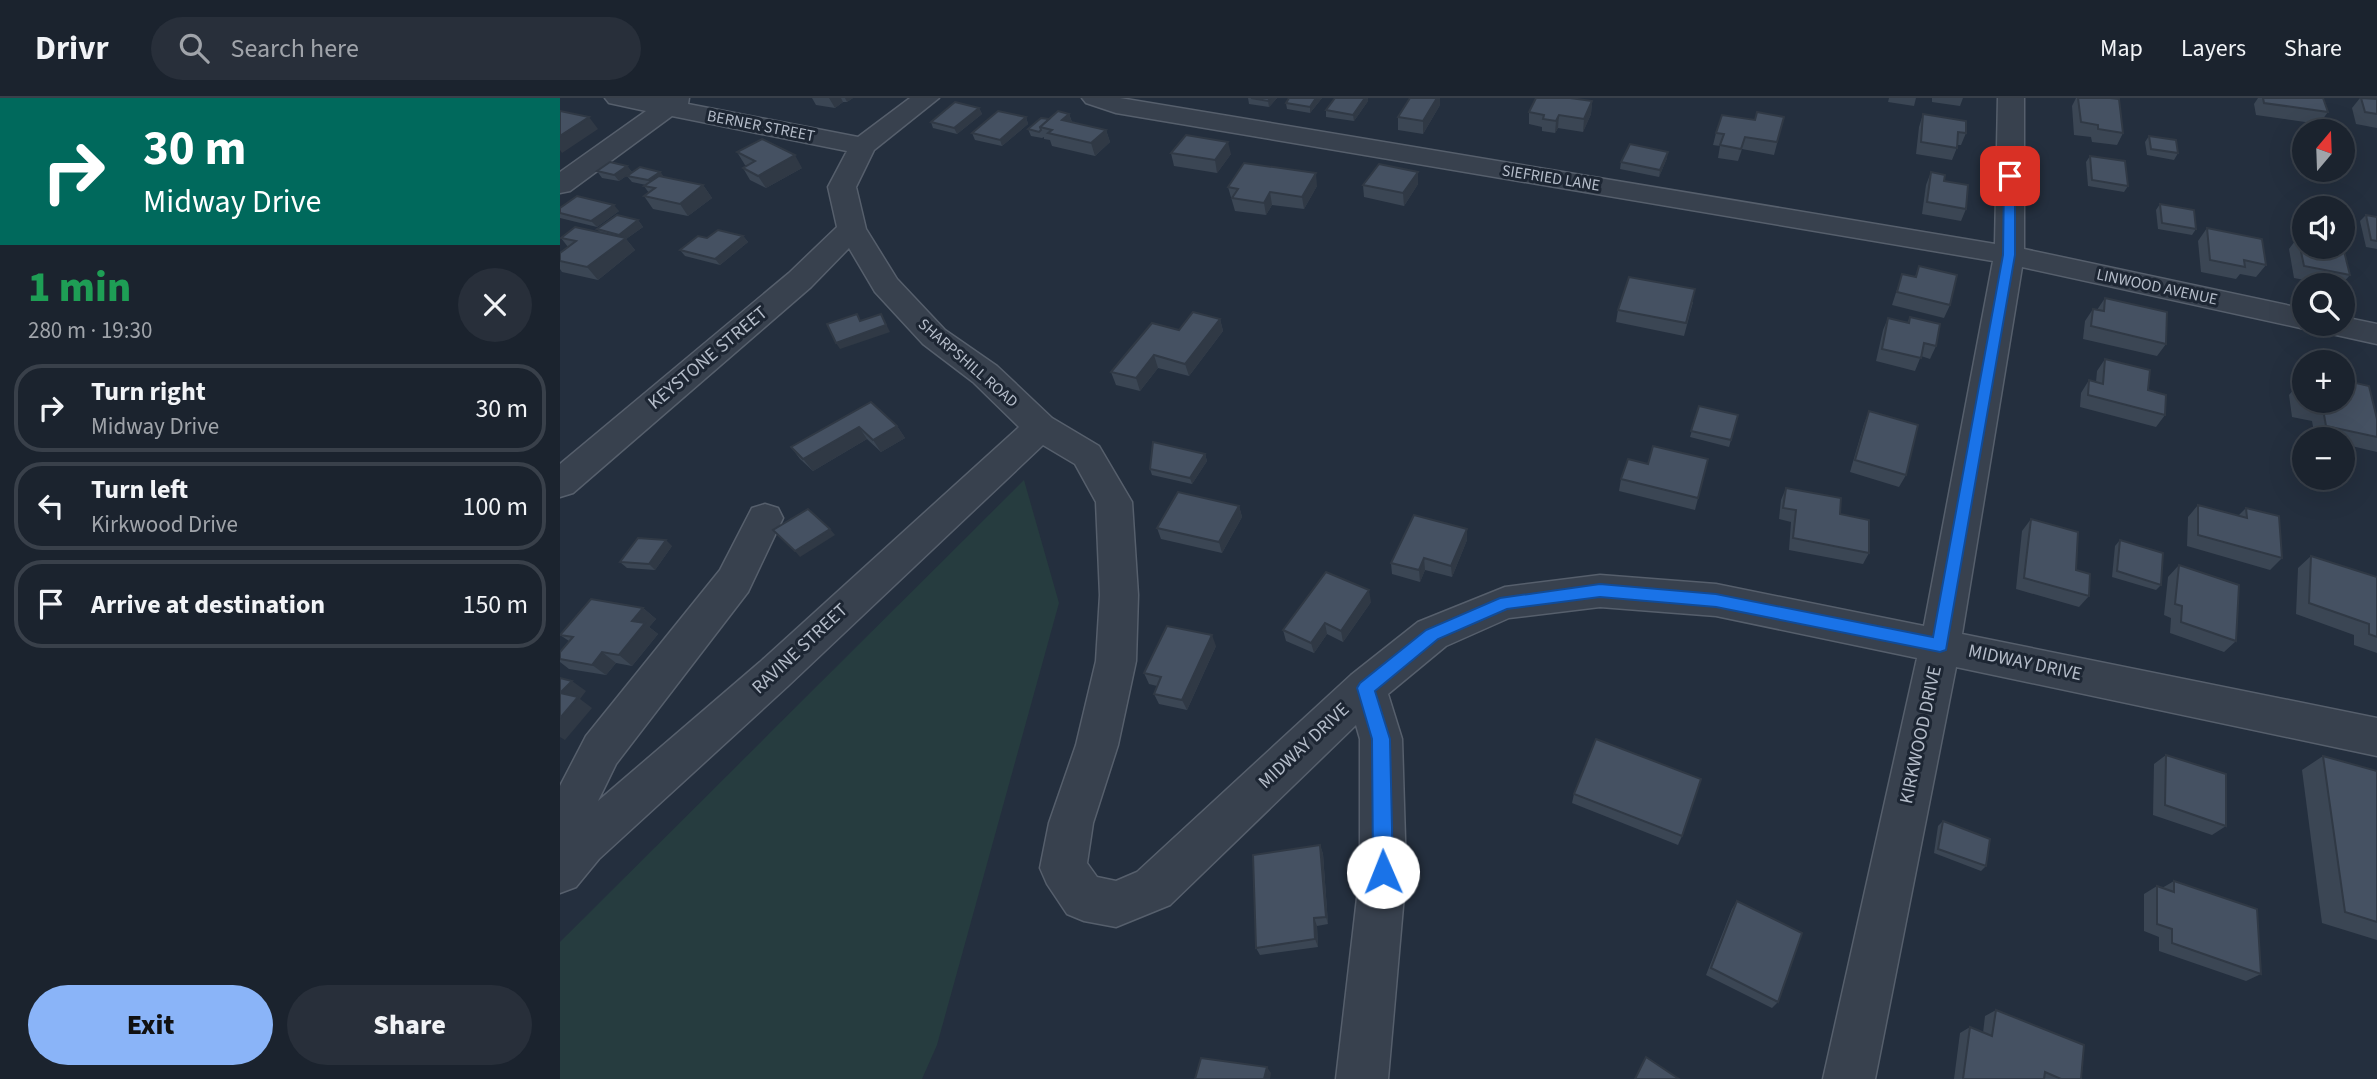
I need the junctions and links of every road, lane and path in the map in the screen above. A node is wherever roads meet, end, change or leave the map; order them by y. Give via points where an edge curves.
1 (618, 98) edge
2 (926, 98) edge
3 (1095, 98) edge
4 (1235, 98) edge
5 (2011, 98) edge
6 (673, 103) edge
7 (1214, 122) junction
8 (863, 146) junction
9 (560, 185) edge
10 (852, 229) junction
11 (2009, 255) junction
12 (2292, 315) edge
13 (2355, 329) edge
14 (2377, 334) edge
15 (1040, 426) junction
16 (560, 484) edge
17 (765, 519) dead end
18 (1940, 645) junction
19 (1366, 688) junction
20 (2377, 737) edge
21 (572, 857) edge
22 (1363, 1079) edge
23 (1849, 1079) edge

1 - 6 street, BERNER STREET
2 - 8 street, SHARPSHILL ROAD
3 - 7 street, SIEFRIED LANE
4 - 7 street
5 - 11 street, KIRKWOOD DRIVE
6 - 8 street, BERNER STREET
6 - 9 street
7 - 11 street, SIEFRIED LANE
8 - 10 street, SHARPSHILL ROAD via 842,187
10 - 15 street, SHARPSHILL ROAD via 886,285 934,337 985,374
10 - 16 street, KEYSTONE STREET via 800,280
11 - 12 street, LINWOOD AVENUE
11 - 18 street, KIRKWOOD DRIVE
13 - 14 street
15 - 19 street, MIDWAY DRIVE via 1087,455 1114,502 1116,662 1062,868 1084,898 1116,904 1153,889
15 - 21 street, RAVINE STREET
17 - 21 street via 734,581 601,750 576,801
18 - 19 street, MIDWAY DRIVE via 1716,600 1600,591 1506,603 1432,634
18 - 20 street, MIDWAY DRIVE
18 - 23 street, KIRKWOOD DRIVE
19 - 22 street via 1381,739 1383,872

